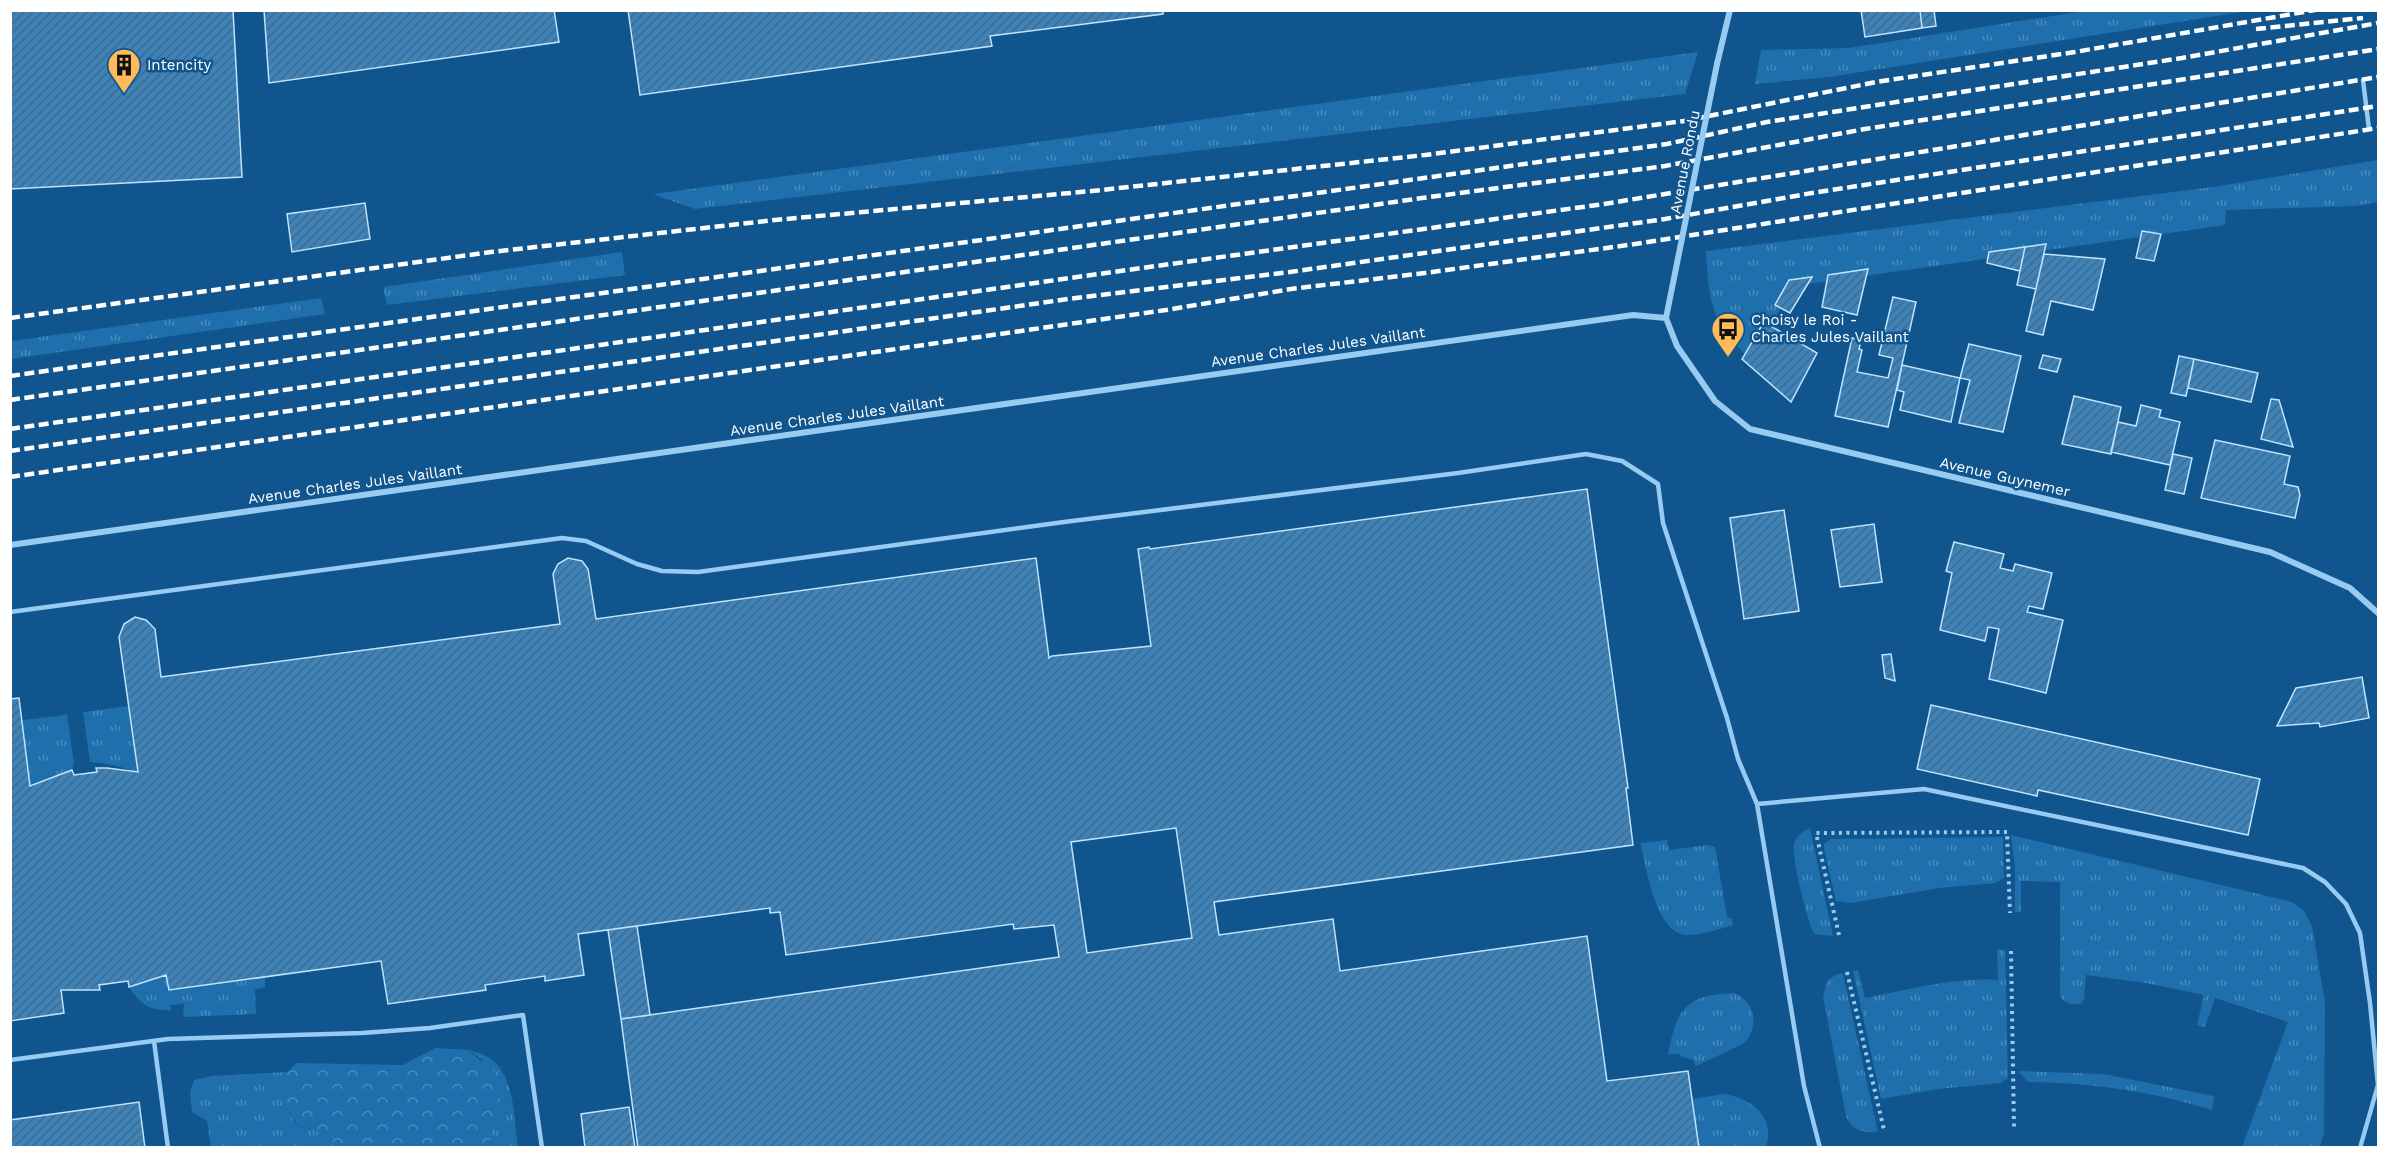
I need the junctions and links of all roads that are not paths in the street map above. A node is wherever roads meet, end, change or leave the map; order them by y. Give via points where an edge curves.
1 (1730, 10) edge
2 (2363, 80) dead end
3 (2370, 129) dead end
4 (1666, 318) junction
5 (10, 545) edge
6 (10, 612) edge
7 (2379, 613) edge
8 (1757, 804) junction
9 (154, 1041) junction
10 (10, 1060) edge
11 (168, 1148) edge
12 (542, 1148) edge
13 (1820, 1148) edge
14 (2360, 1148) edge

1 - 4 street, Avenue Rondu, bridge
2 - 3 lane
4 - 5 street, Avenue Charles Jules Vaillant via 1633,315
4 - 7 street, Avenue Guynemer via 1677,345 1715,401 1750,429 2270,552 2350,588
6 - 8 lane via 562,538 586,541 662,571 698,572 1586,454 1622,461 1658,484 1663,523 1738,759
8 - 13 lane via 1804,1086
8 - 14 lane via 1924,789 2303,868 2325,882 2346,904 2360,933 2378,1084
9 - 10 lane
9 - 11 lane
9 - 12 lane via 362,1033 523,1015

